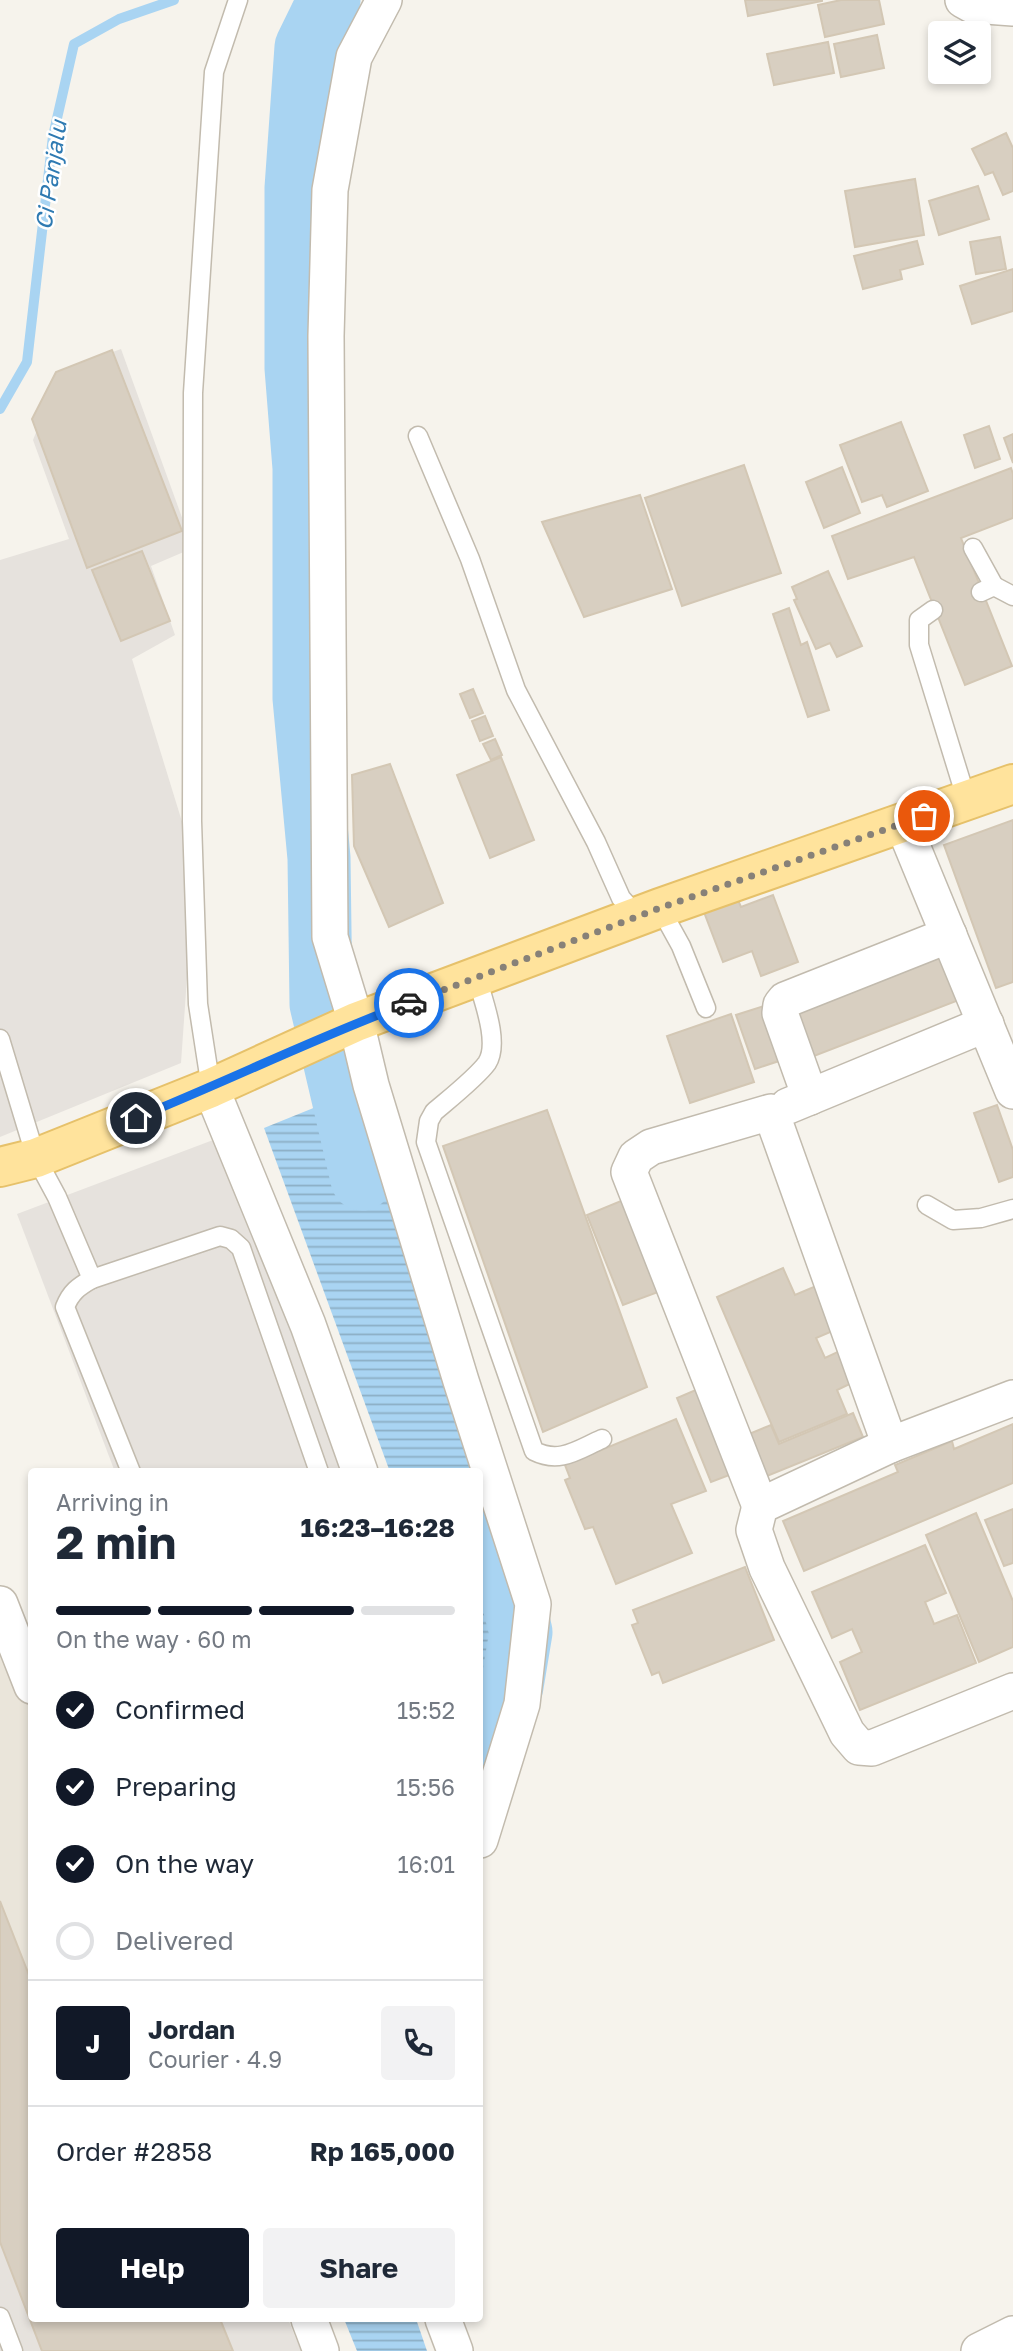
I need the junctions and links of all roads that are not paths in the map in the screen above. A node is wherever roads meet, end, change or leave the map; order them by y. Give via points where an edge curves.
1 (238, 0) edge
2 (384, 0) edge
3 (963, 0) edge
4 (1013, 8) edge
5 (418, 436) dead end
6 (973, 548) dead end
7 (1013, 596) edge
8 (933, 610) dead end
9 (1013, 784) edge
10 (967, 801) junction
11 (903, 824) junction
12 (649, 913) junction
13 (949, 934) junction
14 (477, 978) junction
15 (706, 1008) dead end
16 (986, 1024) junction
17 (351, 1025) junction
18 (0, 1039) edge
19 (226, 1080) junction
20 (1013, 1091) edge
21 (810, 1097) junction
22 (771, 1112) junction
23 (18, 1162) edge
24 (927, 1205) dead end
25 (1013, 1209) edge
26 (92, 1279) junction
27 (1013, 1398) edge
28 (601, 1439) dead end
29 (890, 1445) junction
30 (129, 1468) edge
31 (318, 1468) edge
32 (359, 1468) edge
33 (760, 1506) junction
34 (0, 1604) edge
35 (28, 1676) edge
36 (1013, 1691) edge
37 (483, 1830) edge
38 (0, 2317) edge
39 (310, 2322) edge
40 (444, 2322) edge
41 (1013, 2334) edge
42 (13, 2351) edge
43 (321, 2351) edge
44 (456, 2351) edge
45 (979, 2351) edge

1 - 19 lane via 214,72 193,393 192,821 198,1004
2 - 17 street via 354,57 330,190 326,350 330,937
3 - 4 street via 972,5
5 - 12 lane via 470,559 516,690 621,898
6 - 7 lane via 987,589
8 - 10 lane via 919,620 919,645
9 - 10 main road
10 - 11 main road
11 - 12 main road
11 - 13 street
12 - 14 main road
12 - 15 lane via 681,946
13 - 16 street
13 - 21 street via 785,1000 780,1013
14 - 17 main road
14 - 28 lane via 491,1029 487,1063 434,1112 426,1142 534,1451 548,1458 562,1457
16 - 20 street
16 - 21 street
17 - 19 main road
17 - 37 street via 533,1604 522,1704
18 - 23 lane
19 - 23 main road
19 - 32 street
21 - 22 street
22 - 29 street
22 - 33 street via 651,1147 636,1157 629,1172
23 - 26 lane via 57,1197
24 - 25 lane via 953,1220
26 - 30 lane via 76,1288 65,1307
26 - 31 lane via 220,1236 231,1239 241,1248
27 - 29 street
29 - 33 street
33 - 36 street via 754,1530 767,1568 847,1734 859,1747 873,1748
34 - 35 street
38 - 42 lane
39 - 43 street
40 - 44 street
41 - 45 street

